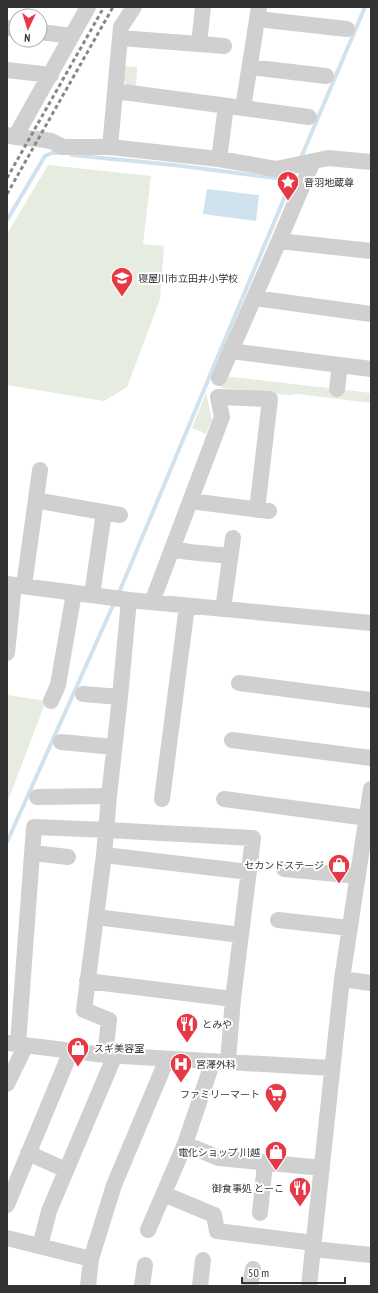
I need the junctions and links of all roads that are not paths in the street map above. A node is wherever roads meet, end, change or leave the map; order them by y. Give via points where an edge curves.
1 (88, 7) edge
2 (134, 7) edge
3 (203, 7) edge
4 (258, 13) edge
5 (347, 29) dead end
6 (48, 33) edge
7 (72, 36) junction
8 (120, 38) junction
9 (199, 44) junction
10 (224, 46) dead end
11 (250, 68) junction
12 (7, 70) edge
13 (51, 75) junction
14 (326, 76) dead end
15 (115, 91) junction
16 (226, 106) junction
17 (243, 108) junction
18 (309, 116) dead end
19 (11, 136) edge
20 (110, 148) junction
21 (219, 158) junction
22 (371, 162) edge
23 (303, 163) junction
24 (280, 241) junction
25 (371, 251) edge
26 (254, 298) junction
27 (371, 314) edge
28 (231, 351) junction
29 (340, 365) junction
30 (371, 369) edge
31 (220, 378) dead end
32 (337, 389) dead end
33 (40, 470) dead end
34 (190, 501) junction
35 (46, 502) dead end
36 (104, 512) junction
37 (120, 515) dead end
38 (233, 538) dead end
39 (172, 549) junction
40 (230, 556) junction
41 (15, 585) edge
42 (74, 593) junction
43 (99, 596) junction
44 (127, 600) junction
45 (152, 602) junction
46 (187, 606) junction
47 (223, 609) junction
48 (371, 623) edge
49 (7, 653) edge
50 (239, 683) dead end
51 (83, 694) dead end
52 (120, 697) junction
53 (371, 700) edge
54 (51, 701) dead end
55 (232, 740) dead end
56 (61, 742) dead end
57 (114, 747) junction
58 (371, 758) edge
59 (371, 789) edge
60 (109, 796) junction
61 (37, 797) dead end
62 (162, 799) dead end
63 (224, 799) dead end
64 (367, 818) junction
65 (107, 830) junction
66 (33, 853) junction
67 (104, 855) junction
68 (68, 857) dead end
69 (284, 869) dead end
70 (249, 872) junction
71 (358, 876) junction
72 (96, 917) junction
73 (278, 920) dead end
74 (350, 928) junction
75 (241, 935) junction
76 (342, 979) junction
77 (87, 981) junction
78 (371, 983) edge
79 (233, 999) junction
80 (17, 1044) edge
81 (71, 1050) junction
82 (110, 1055) junction
83 (167, 1059) junction
84 (220, 1061) junction
85 (331, 1068) junction
86 (7, 1084) edge
87 (185, 1144) junction
88 (28, 1153) junction
89 (265, 1163) junction
90 (322, 1168) junction
91 (66, 1170) junction
92 (164, 1194) junction
93 (7, 1205) edge
94 (260, 1214) dead end
95 (148, 1230) dead end
96 (7, 1238) edge
97 (40, 1246) junction
98 (314, 1246) junction
99 (371, 1255) edge
100 (91, 1258) junction
101 (203, 1260) dead end
102 (145, 1265) dead end
103 (253, 1269) dead end
104 (88, 1286) edge
105 (142, 1286) edge
106 (200, 1286) edge
107 (250, 1286) edge
108 (309, 1286) edge

1 - 7 street
2 - 8 street via 121,27
3 - 9 street
4 - 5 street
4 - 11 street
6 - 7 street
7 - 13 street
8 - 9 street
8 - 15 street
9 - 10 street
11 - 14 street
11 - 17 street
12 - 13 street
13 - 19 street
15 - 16 street
15 - 20 street
16 - 17 street
16 - 21 street
17 - 18 street
19 - 20 street via 38,138 63,147
20 - 21 street
21 - 23 street via 276,169
22 - 23 street via 328,158
23 - 24 street
24 - 25 street
24 - 26 street
26 - 27 street
26 - 28 street
28 - 29 street
28 - 31 street
29 - 30 street
29 - 32 street
33 - 41 street
34 - 34 street via 222,418 218,397 270,399 263,510
34 - 39 street
35 - 36 street
36 - 37 street
36 - 43 street
38 - 40 street
39 - 40 street
39 - 45 street
40 - 47 street
41 - 42 street
41 - 49 street
42 - 43 street
42 - 54 street via 58,685
43 - 44 street
44 - 45 street
44 - 52 street
45 - 46 street
46 - 47 street
46 - 62 street
47 - 48 street
50 - 53 street
51 - 52 street
52 - 57 street
55 - 58 street
56 - 57 street
57 - 60 street
59 - 64 street
60 - 61 street
60 - 65 street
63 - 64 street
64 - 71 street
65 - 66 street via 34,827
65 - 67 street
65 - 70 street via 253,838
66 - 68 street
66 - 80 street
67 - 70 street
67 - 72 street
69 - 71 street
70 - 75 street
71 - 74 street
72 - 75 street
72 - 77 street
73 - 74 street
74 - 76 street
75 - 79 street
76 - 78 street
76 - 85 street
77 - 79 street
77 - 82 street via 84,1010 109,1020
79 - 84 street
80 - 81 street
80 - 86 street
81 - 82 street
81 - 88 street
82 - 83 street
82 - 91 street
83 - 84 street
83 - 100 street via 114,1185
84 - 85 street
84 - 87 street
85 - 90 street
87 - 89 street via 219,1158
87 - 92 street
88 - 91 street
88 - 93 street
89 - 90 street
89 - 94 street
90 - 98 street
91 - 97 street via 49,1211
92 - 95 street
92 - 98 street via 214,1215 218,1231
96 - 97 street
97 - 100 street
98 - 99 street
98 - 108 street
100 - 104 street
101 - 106 street
102 - 105 street
103 - 107 street

